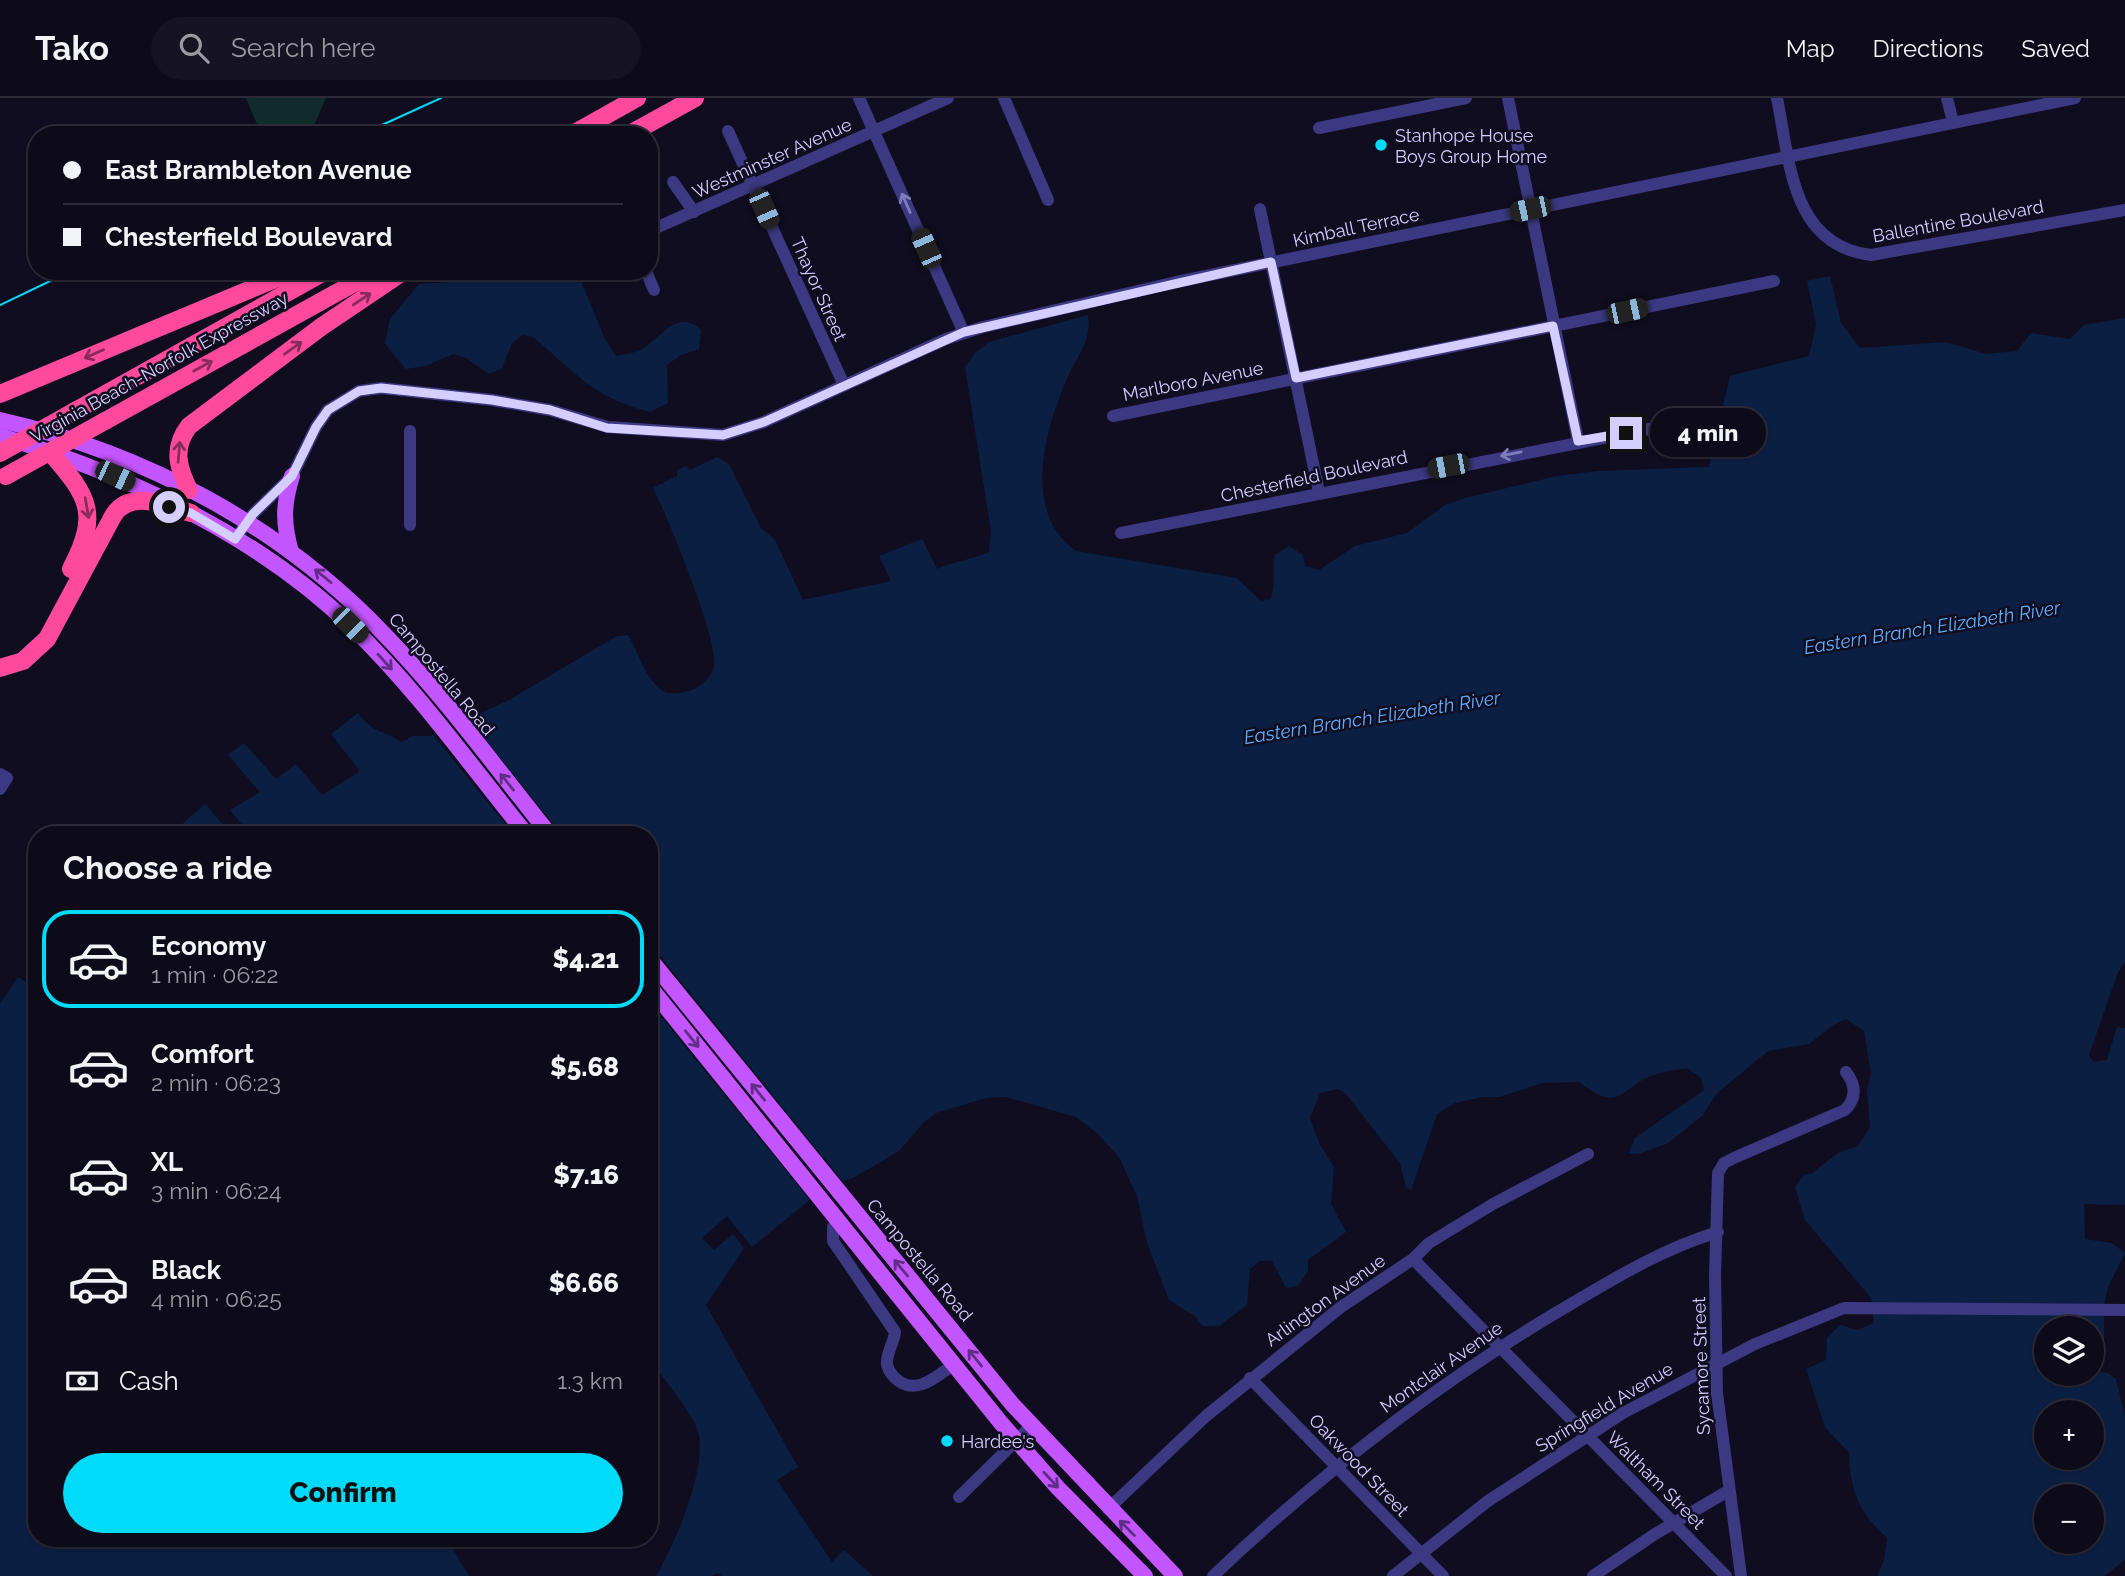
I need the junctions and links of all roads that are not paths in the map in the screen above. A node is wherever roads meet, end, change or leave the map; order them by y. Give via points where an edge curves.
1 (637, 98) edge
2 (695, 98) edge
3 (859, 98) edge
4 (948, 98) edge
5 (1004, 98) edge
6 (1466, 98) edge
7 (1508, 98) edge
8 (1777, 98) edge
9 (1947, 98) edge
10 (2075, 98) edge
11 (1953, 122) junction
12 (587, 126) edge
13 (644, 126) edge
14 (1319, 128) dead end
15 (728, 131) dead end
16 (874, 131) junction
17 (1789, 157) junction
18 (673, 182) dead end
19 (753, 185) junction
20 (1048, 200) dead end
21 (1260, 209) dead end
22 (1530, 209) junction
23 (2125, 209) edge
24 (694, 212) junction
25 (658, 227) edge
26 (1271, 262) junction
27 (272, 280) edge
28 (310, 280) edge
29 (360, 280) edge
30 (391, 280) edge
31 (650, 280) edge
32 (1774, 281) dead end
33 (654, 290) dead end
34 (1553, 326) junction
35 (964, 332) junction
36 (1296, 378) junction
37 (844, 385) junction
38 (0, 394) edge
39 (1113, 415) dead end
40 (0, 420) edge
41 (1680, 423) dead end
42 (410, 430) dead end
43 (0, 436) edge
44 (1578, 441) junction
45 (0, 453) edge
46 (50, 453) junction
47 (292, 476) junction
48 (2, 479) edge
49 (189, 491) junction
50 (1319, 492) junction
51 (191, 513) junction
52 (246, 522) junction
53 (410, 525) dead end
54 (1121, 533) dead end
55 (235, 539) junction
56 (291, 552) junction
57 (0, 656) edge
58 (0, 668) edge
59 (520, 826) edge
60 (543, 826) edge
61 (658, 969) edge
62 (658, 997) edge
63 (1846, 1072) dead end
64 (1588, 1154) dead end
65 (833, 1227) dead end
66 (1718, 1232) junction
67 (1413, 1259) junction
68 (2119, 1310) edge
69 (1499, 1347) junction
70 (1716, 1363) junction
71 (953, 1365) junction
72 (1250, 1378) junction
73 (1031, 1426) junction
74 (1587, 1435) junction
75 (1016, 1441) junction
76 (1336, 1466) junction
77 (1728, 1491) junction
78 (959, 1497) dead end
79 (1108, 1509) junction
80 (1672, 1523) junction
81 (1420, 1553) junction
82 (1145, 1576) edge
83 (1175, 1576) edge
84 (1213, 1576) edge
85 (1393, 1576) edge
86 (1443, 1576) edge
87 (1593, 1576) edge
88 (1726, 1576) edge
89 (1741, 1576) edge

1 - 12 highway
2 - 13 highway
3 - 16 street
4 - 16 street, Westminster Avenue
5 - 20 street
6 - 14 street
7 - 22 street
8 - 17 street, Ballentine Boulevard
9 - 11 street
10 - 11 street, Kimball Terrace
11 - 17 street, Kimball Terrace
15 - 19 street, Thayor Street
16 - 19 street, Westminster Avenue
35 -> 16 street
17 - 22 street, Kimball Terrace
17 - 23 street, Ballentine Boulevard via 1811,224 1831,244 1852,253 1871,255
18 - 24 street
19 - 24 street, Westminster Avenue
19 - 37 street, Thayor Street
21 - 26 street
22 - 26 street, Kimball Terrace
22 - 34 street
24 - 25 street, Westminster Avenue
26 - 35 street, Kimball Terrace
26 - 36 street
27 -> 38 highway
28 - 45 highway, Virginia Beach-Norfolk Expressway, bridge
48 -> 29 highway, Virginia Beach-Norfolk Expressway, bridge
49 -> 30 highway via 177,454 189,426
31 - 33 street
32 - 34 street, Marlboro Avenue
34 - 36 street, Marlboro Avenue
34 - 44 street
35 - 37 street, Kimball Terrace
36 - 39 street, Marlboro Avenue
36 - 50 street
37 - 47 street, Kimball Terrace via 744,430 707,436 607,428 525,404 381,388 359,391 328,410
40 - 49 main road, Campostella Road via 90,444
41 - 44 street, Chesterfield Boulevard
42 - 53 street
43 - 46 main road, Campostella Road
44 -> 50 street, Chesterfield Boulevard
46 - 51 main road, Campostella Road via 115,476
46 -> 57 highway via 85,498 87,535 36,634 22,648
47 - 52 street, Kimball Terrace
47 - 56 main road via 283,519
49 - 52 main road, Campostella Road
50 - 54 street, Chesterfield Boulevard
51 - 55 main road, Campostella Road
51 - 58 highway via 146,501 121,505 47,639 23,661
52 - 55 street, Kimball Terrace
52 - 56 main road, Campostella Road
55 -> 59 main road, Campostella Road via 317,597 371,646
60 -> 56 main road, Campostella Road via 405,656 338,589
73 -> 61 main road, Campostella Road
62 -> 71 main road, Campostella Road
63 - 66 street, Sycamore Street via 1854,1087 1850,1105 1724,1163 1718,1173
64 - 67 street, Arlington Avenue via 1493,1204 1429,1243
65 - 71 street via 833,1241 895,1332 887,1362 892,1375 915,1387
66 - 69 street, Montclair Avenue via 1653,1257
66 - 70 street, Sycamore Street
67 - 69 street, Waltham Street
67 - 72 street, Arlington Avenue via 1341,1307
68 - 70 street, Springfield Avenue via 1855,1306 1786,1330
69 - 74 street, Waltham Street
69 - 76 street, Montclair Avenue via 1413,1405
70 - 74 street, Springfield Avenue
70 - 77 street, Sycamore Street
71 - 75 main road, Campostella Road
72 - 76 street, Oakwood Street
72 - 79 street, Arlington Avenue
73 - 75 street
73 - 79 main road, Campostella Road
74 - 80 street, Waltham Street
74 - 81 street, Springfield Avenue
75 - 78 street
75 -> 82 main road, Campostella Road
76 - 81 street, Oakwood Street
76 - 84 street, Montclair Avenue
77 - 80 street
77 - 89 street, Sycamore Street
83 -> 79 main road, Campostella Road
80 - 87 street
80 - 88 street, Waltham Street
81 - 85 street, Springfield Avenue
81 - 86 street, Oakwood Street

